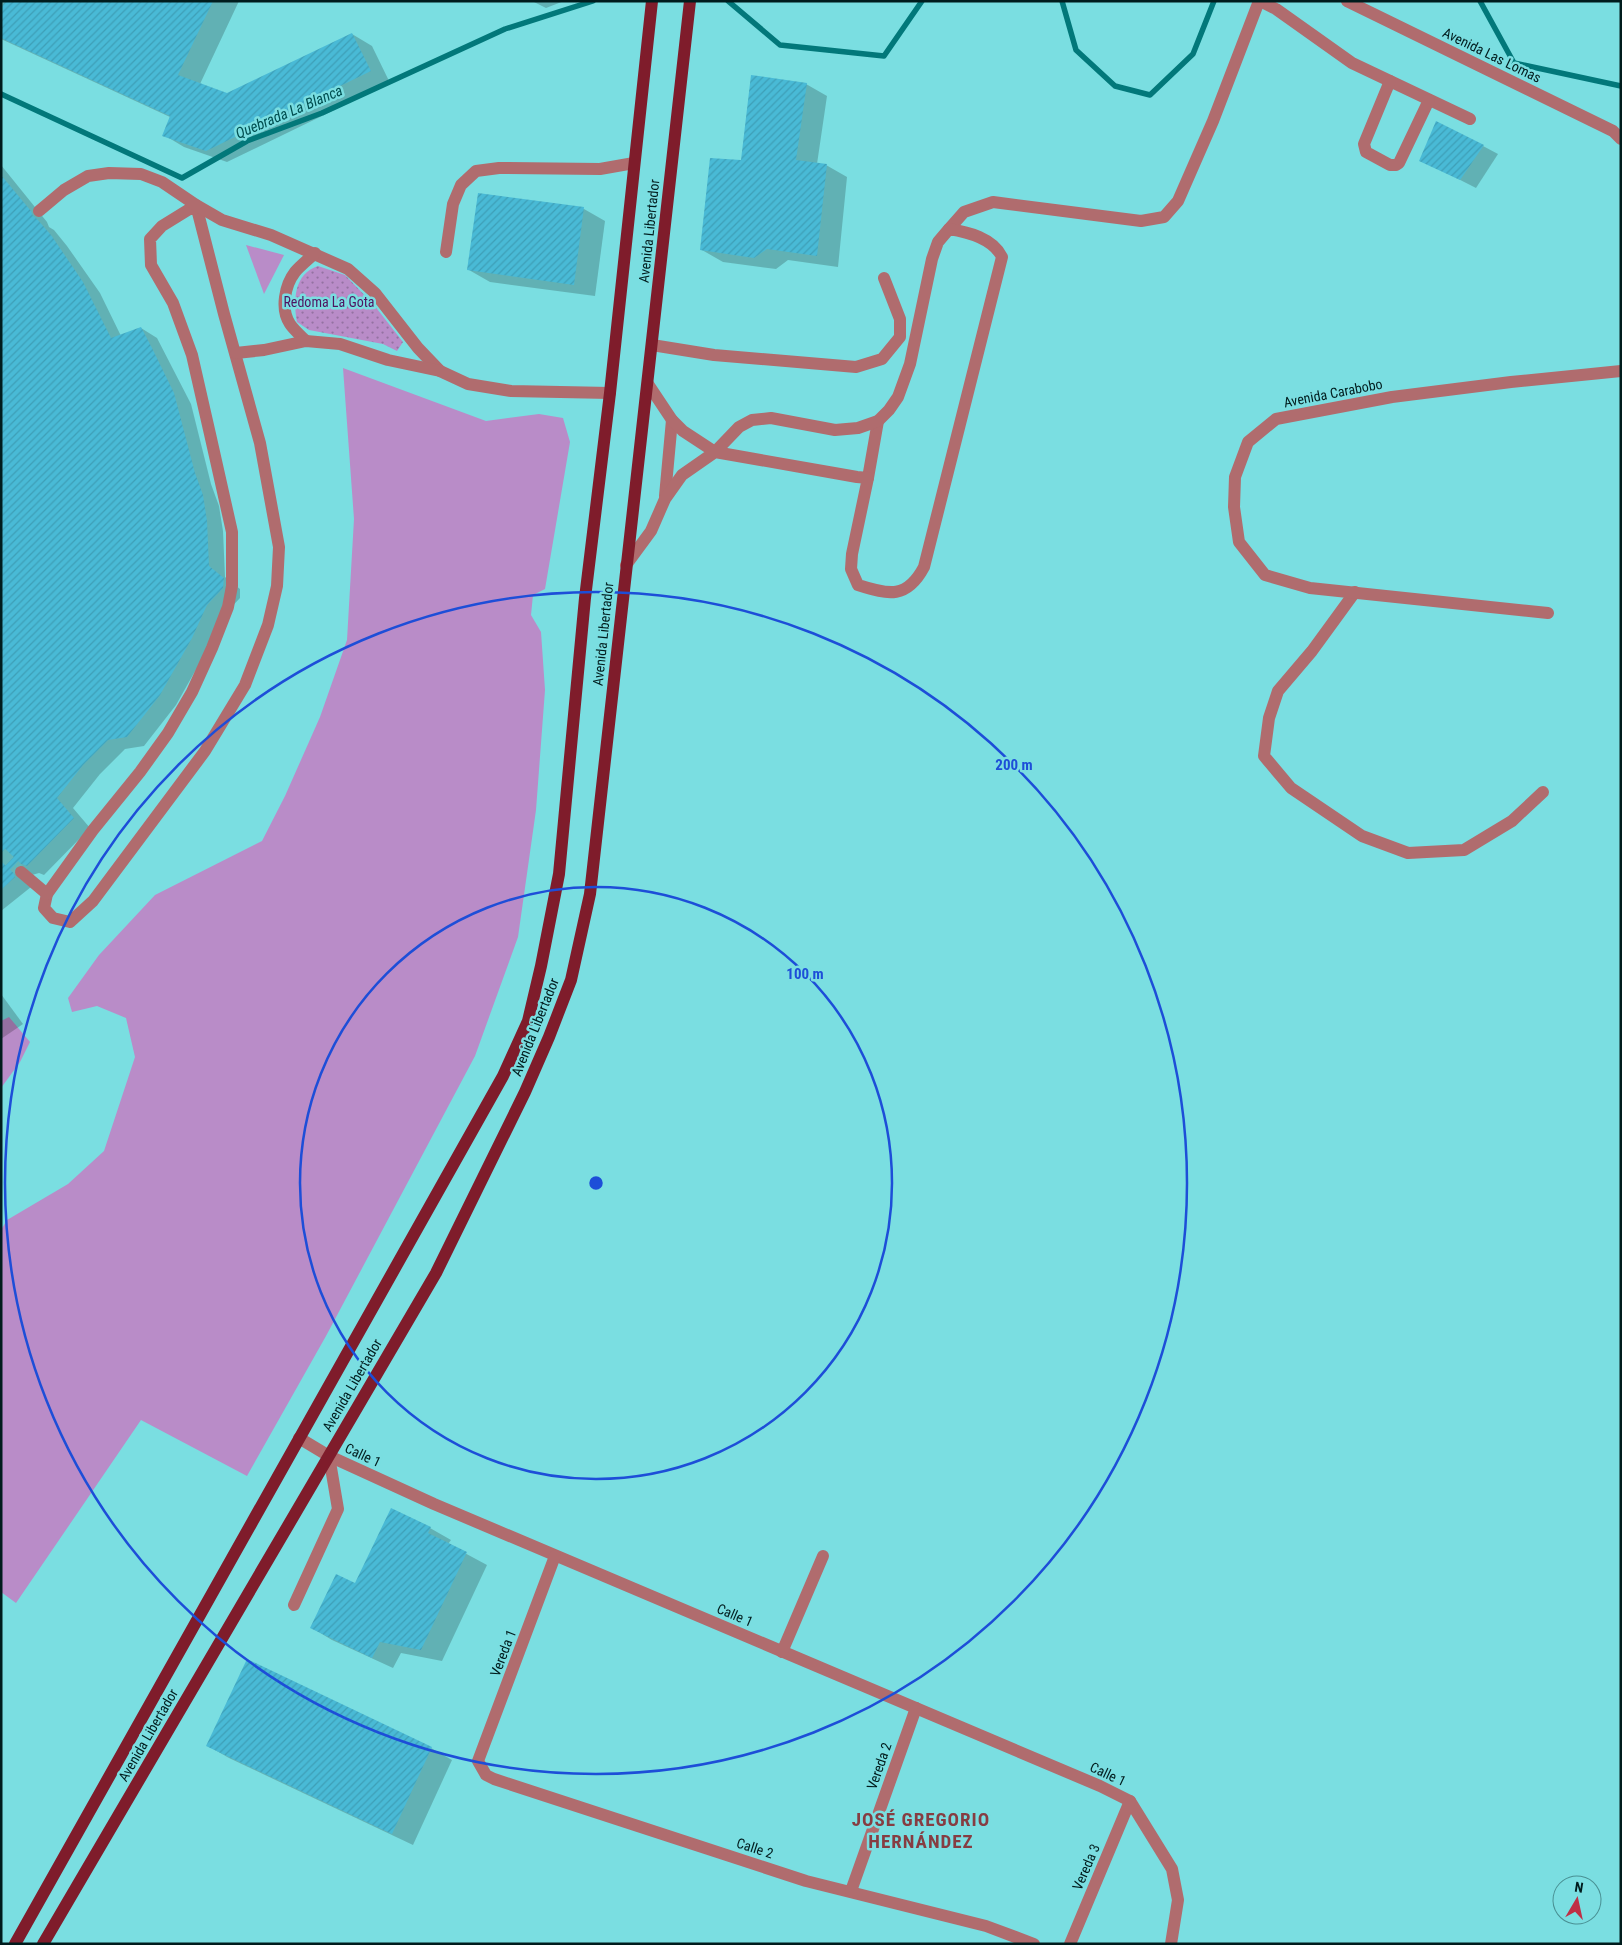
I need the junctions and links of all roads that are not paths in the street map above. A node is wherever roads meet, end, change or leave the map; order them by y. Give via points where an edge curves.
1 (652, 1) edge
2 (690, 1) edge
3 (1260, 1) edge
4 (1347, 1) edge
5 (1390, 81) junction
6 (1429, 100) junction
7 (1470, 119) dead end
8 (1621, 139) edge
9 (634, 163) junction
10 (196, 205) junction
11 (39, 211) dead end
12 (949, 229) junction
13 (446, 252) dead end
14 (315, 253) junction
15 (884, 278) dead end
16 (306, 341) junction
17 (652, 345) junction
18 (236, 353) junction
19 (440, 371) junction
20 (1621, 371) edge
21 (648, 384) junction
22 (610, 393) junction
23 (672, 420) junction
24 (878, 421) junction
25 (715, 452) junction
26 (868, 478) junction
27 (665, 499) junction
28 (626, 565) junction
29 (1356, 592) junction
30 (1548, 613) dead end
31 (1543, 792) dead end
32 (21, 872) tunnel mouth
33 (46, 894) junction
34 (299, 1438) junction
35 (329, 1456) junction
36 (555, 1556) junction
37 (823, 1556) dead end
38 (294, 1606) dead end
39 (782, 1652) junction
40 (916, 1708) junction
41 (478, 1761) joint
42 (1130, 1801) junction
43 (851, 1891) junction
44 (15, 1944) edge
45 (43, 1944) edge
46 (1034, 1944) edge
47 (1070, 1944) edge
48 (1171, 1944) edge

1 - 9 main road, Avenida Libertador
2 - 17 main road, Avenida Libertador
3 - 5 street via 1352,63
3 - 12 street via 1199,155 1178,200 1164,216 1140,221 993,202 964,212
4 - 8 street, Avenida Las Lomas via 1613,131
5 - 6 street
5 - 6 street via 1364,144 1366,152 1390,164 1399,163
6 - 7 street
9 - 13 street via 600,169 499,168 476,171 461,184 453,204
9 - 22 main road, Avenida Libertador
10 - 11 street via 162,182 141,174 109,172 88,176 64,190
10 - 14 street via 222,220
10 - 18 street
10 - 33 street via 162,226 150,239 151,265 173,303 192,355 223,488 232,532 232,586 228,607 192,692 168,733
12 - 24 street via 938,242 932,259 910,364 898,397
12 - 26 street via 980,237 1000,251 1002,257 924,567 907,588 892,594 858,584 851,569
14 - 16 street via 294,273 285,300 284,312 290,325
14 - 19 street via 348,269 375,293
15 - 17 street via 900,319 900,338 882,359 856,367 714,355
16 - 18 street
16 - 19 street via 340,344 388,360
17 - 21 main road, Avenida Libertador
18 - 33 street via 260,443 279,547 268,625 245,685 205,751 93,901 70,922 53,918 44,908
19 - 22 street via 468,384 511,391
20 - 29 street, Avenida Carabobo via 1392,397 1276,419 1255,436 1248,442 1235,477 1234,507 1239,542 1266,575 1310,588
21 - 23 street
21 - 28 main road, Avenida Libertador
22 - 34 main road, Avenida Libertador via 585,598 559,874 528,1021 503,1076
23 - 25 street
23 - 27 street
24 - 25 street via 858,428 835,430 771,418 752,420 739,427
24 - 26 street
25 - 26 street
25 - 27 street via 682,475
27 - 28 street via 651,531
28 - 35 main road, Avenida Libertador via 590,894 571,980 524,1092 436,1273
29 - 30 street, Avenida Carabobo
29 - 31 street via 1278,691 1269,718 1264,756 1291,788 1362,836 1408,853 1464,850 1512,821
32 - 33 street
34 - 35 street, Calle 1
34 - 44 main road, Avenida Libertador
35 - 36 street, Calle 1
35 - 38 street via 338,1509
35 - 45 main road, Avenida Libertador
36 - 39 street, Calle 1
36 - 41 street, Vereda 1
37 - 39 street
39 - 40 street, Calle 1
40 - 42 street, Calle 1
40 - 43 street, Vereda 2
41 - 43 street, Calle 2 via 486,1775 494,1780 806,1881
42 - 47 street, Vereda 3
42 - 48 street via 1172,1869 1178,1900
43 - 46 street, Calle 2 via 986,1926

